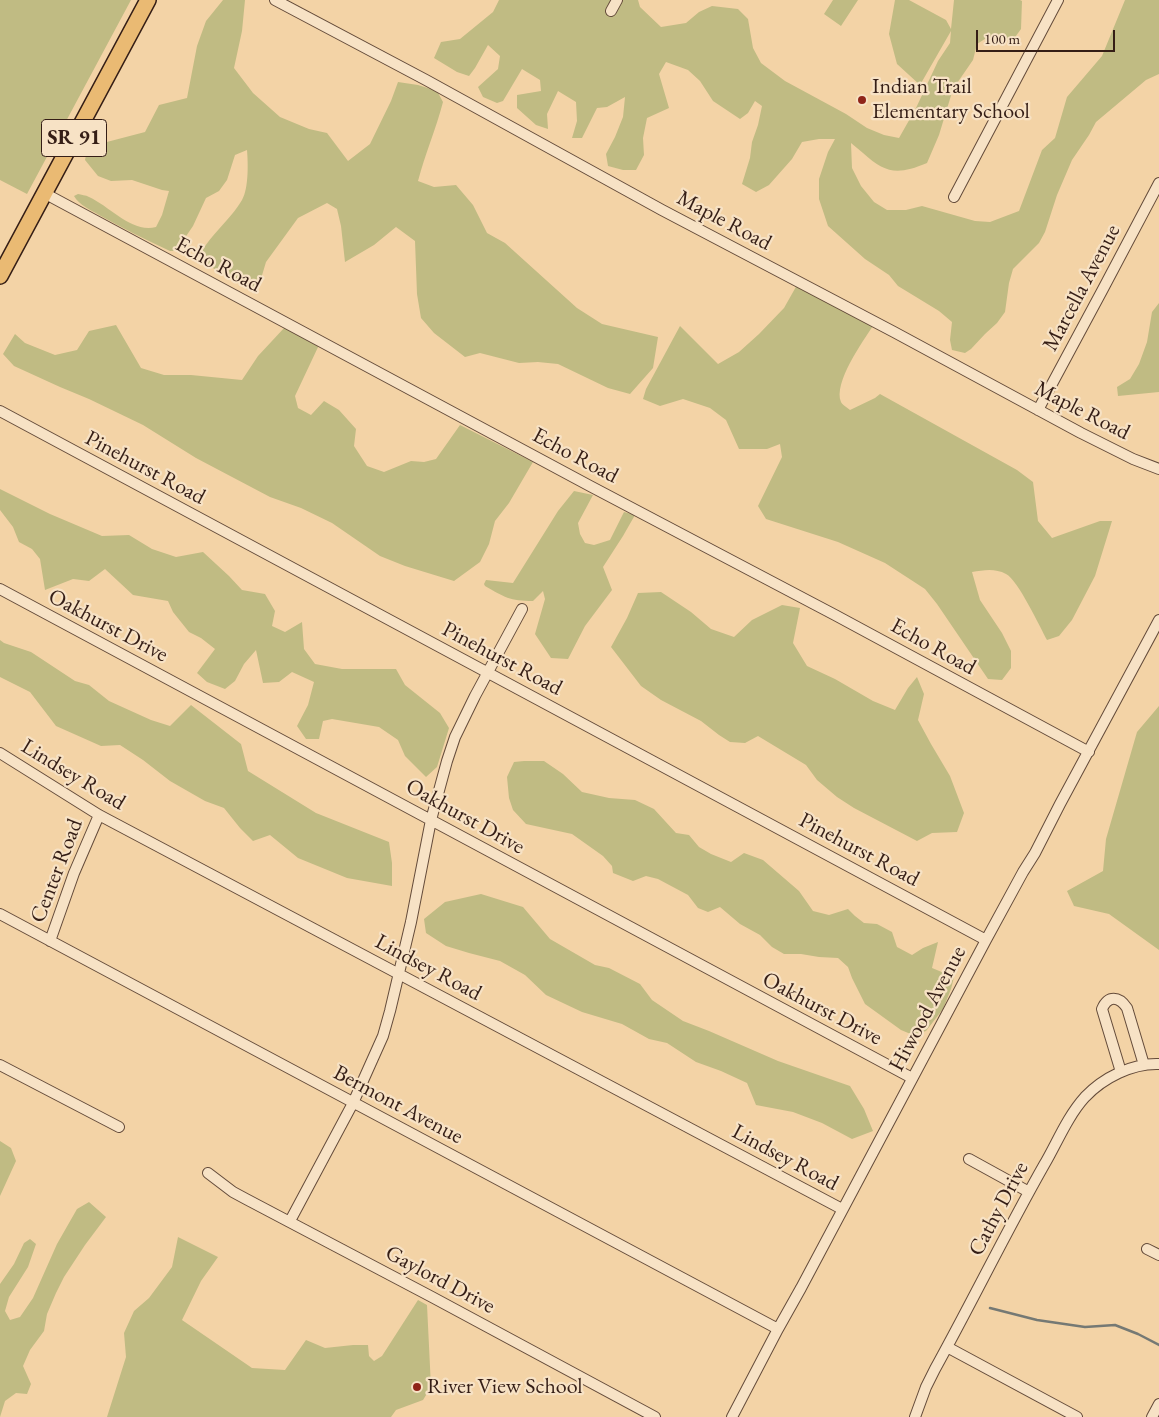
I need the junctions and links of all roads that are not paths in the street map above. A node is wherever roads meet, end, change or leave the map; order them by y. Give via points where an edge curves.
1 (148, 0) edge
2 (275, 0) edge
3 (617, 0) edge
4 (1058, 0) edge
5 (611, 11) dead end
6 (1159, 183) edge
7 (44, 192) junction
8 (954, 197) dead end
9 (0, 276) edge
10 (1038, 410) junction
11 (0, 411) edge
12 (1159, 469) edge
13 (0, 589) edge
14 (522, 609) dead end
15 (1159, 620) edge
16 (488, 673) junction
17 (1089, 752) junction
18 (0, 753) edge
19 (99, 815) junction
20 (431, 820) junction
21 (0, 914) edge
22 (986, 940) junction
23 (50, 941) junction
24 (399, 974) junction
25 (1159, 1064) edge
26 (0, 1065) edge
27 (1144, 1065) junction
28 (1121, 1072) junction
29 (912, 1078) junction
30 (353, 1103) junction
31 (119, 1127) dead end
32 (969, 1159) dead end
33 (208, 1173) dead end
34 (1029, 1192) junction
35 (842, 1209) junction
36 (290, 1221) junction
37 (1147, 1249) dead end
38 (1159, 1255) edge
39 (778, 1329) junction
40 (947, 1347) junction
41 (1159, 1404) edge
42 (636, 1413) edge
43 (655, 1417) edge
44 (732, 1417) edge
45 (915, 1417) edge
46 (1077, 1417) edge
47 (1152, 1417) edge

1 - 7 main road, SR 91
2 - 10 street, Maple Road
3 - 5 street
4 - 8 street
6 - 10 street, Marcella Avenue
7 - 9 main road, SR 91
7 - 17 street, Echo Road
10 - 12 street, Maple Road via 1134,460
11 - 16 street, Pinehurst Road
13 - 20 street, Oakhurst Drive
14 - 16 street
15 - 17 street, Hiwood Avenue
16 - 20 street via 455,737
16 - 22 street, Pinehurst Road
17 - 22 street, Hiwood Avenue
18 - 19 street, Lindsey Road
19 - 23 street, Center Road
19 - 24 street, Lindsey Road
20 - 24 street
20 - 29 street, Oakhurst Drive
21 - 23 street, Bermont Avenue
22 - 29 street, Hiwood Avenue
23 - 30 street, Bermont Avenue
24 - 30 street via 382,1036
24 - 35 street, Lindsey Road
25 - 27 street, Cathy Drive
26 - 31 street
27 - 28 street, Cathy Drive
27 - 28 street via 1127,1008 1116,998 1110,999 1102,1009
28 - 34 street, Cathy Drive via 1096,1087 1075,1110
29 - 35 street, Hiwood Avenue
30 - 36 street
30 - 39 street, Bermont Avenue
32 - 34 street
33 - 36 street, Gaylord Drive via 233,1192
34 - 40 street, Cathy Drive
35 - 39 street, Hiwood Avenue
36 - 42 street, Gaylord Drive via 596,1384
37 - 38 street
39 - 44 street, Hiwood Avenue
40 - 45 street, Cathy Drive
40 - 46 street
41 - 47 street
42 - 43 street, Gaylord Drive

